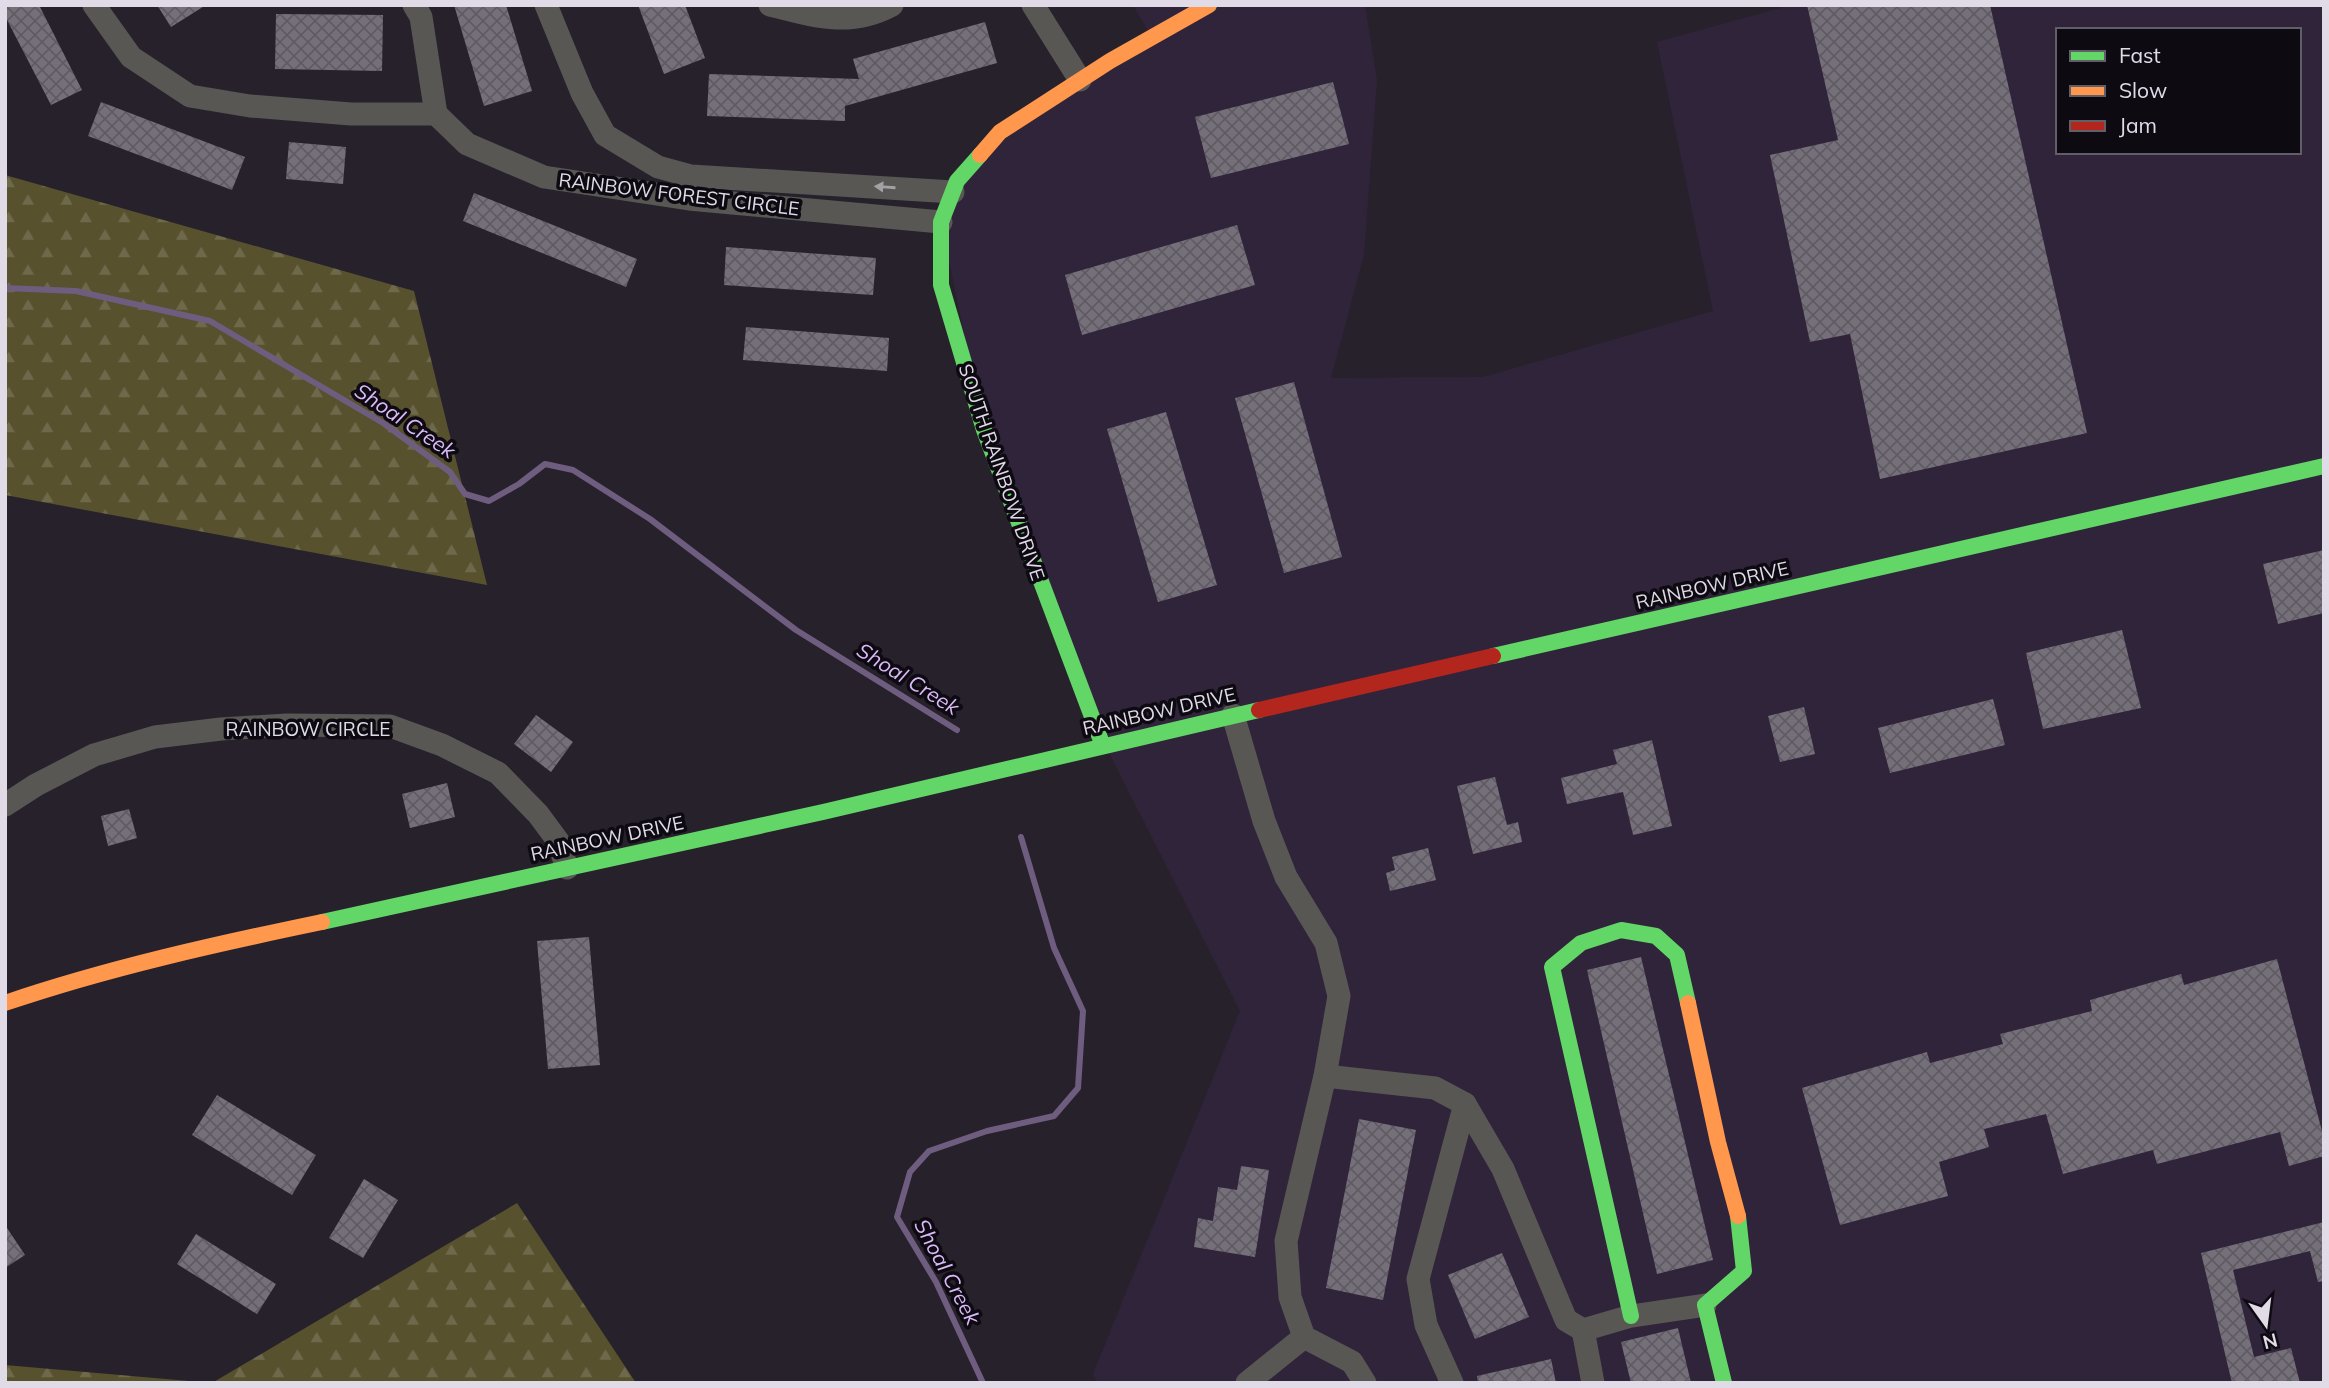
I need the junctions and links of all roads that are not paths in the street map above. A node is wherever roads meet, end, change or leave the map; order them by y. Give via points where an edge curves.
1 (94, 5) edge
2 (414, 5) edge
3 (546, 5) edge
4 (770, 5) edge
5 (892, 5) edge
6 (1033, 5) edge
7 (1209, 5) edge
8 (1080, 80) junction
9 (436, 114) junction
10 (693, 188) junction
11 (953, 192) junction
12 (941, 222) junction
13 (2324, 466) edge
14 (1233, 716) junction
15 (1103, 746) junction
16 (5, 805) edge
17 (567, 868) junction
18 (5, 1003) edge
19 (1325, 1076) junction
20 (1465, 1104) junction
21 (1705, 1305) junction
22 (1631, 1315) junction
23 (1583, 1330) junction
24 (1304, 1337) junction
25 (1247, 1383) edge
26 (1365, 1383) edge
27 (1452, 1383) edge
28 (1593, 1383) edge
29 (1724, 1383) edge

1 - 9 street via 131,57 190,96 351,114
2 - 9 street via 421,17
3 - 10 street via 582,93 605,135
4 - 5 street via 827,19 875,14
6 - 8 street
7 - 8 street, SOUTH RAINBOW DRIVE
8 - 11 street, SOUTH RAINBOW DRIVE via 1000,132 957,181
9 - 10 street, RAINBOW FOREST CIRCLE via 467,144 544,177
11 -> 10 street
10 - 12 street, RAINBOW FOREST CIRCLE
11 - 12 street, SOUTH RAINBOW DRIVE
12 - 15 street, SOUTH RAINBOW DRIVE via 941,285 984,430
13 - 14 street, RAINBOW DRIVE
14 - 15 street, RAINBOW DRIVE
14 - 19 street via 1286,877 1326,943 1339,996
15 - 17 street, RAINBOW DRIVE
16 - 17 street, RAINBOW CIRCLE via 94,755 155,737 287,725 390,726 442,745 498,774 558,841
17 - 18 street, RAINBOW DRIVE via 219,943
19 - 20 street via 1435,1088
19 - 24 street via 1286,1241 1290,1297
20 - 23 street via 1503,1170 1566,1320
20 - 27 street via 1418,1279 1426,1325
21 - 22 street
21 - 22 street via 1744,1271 1741,1227 1677,955 1656,936 1621,930 1581,943 1552,967
21 - 29 street
22 - 23 street
23 - 28 street
24 - 25 street
24 - 26 street via 1352,1362

